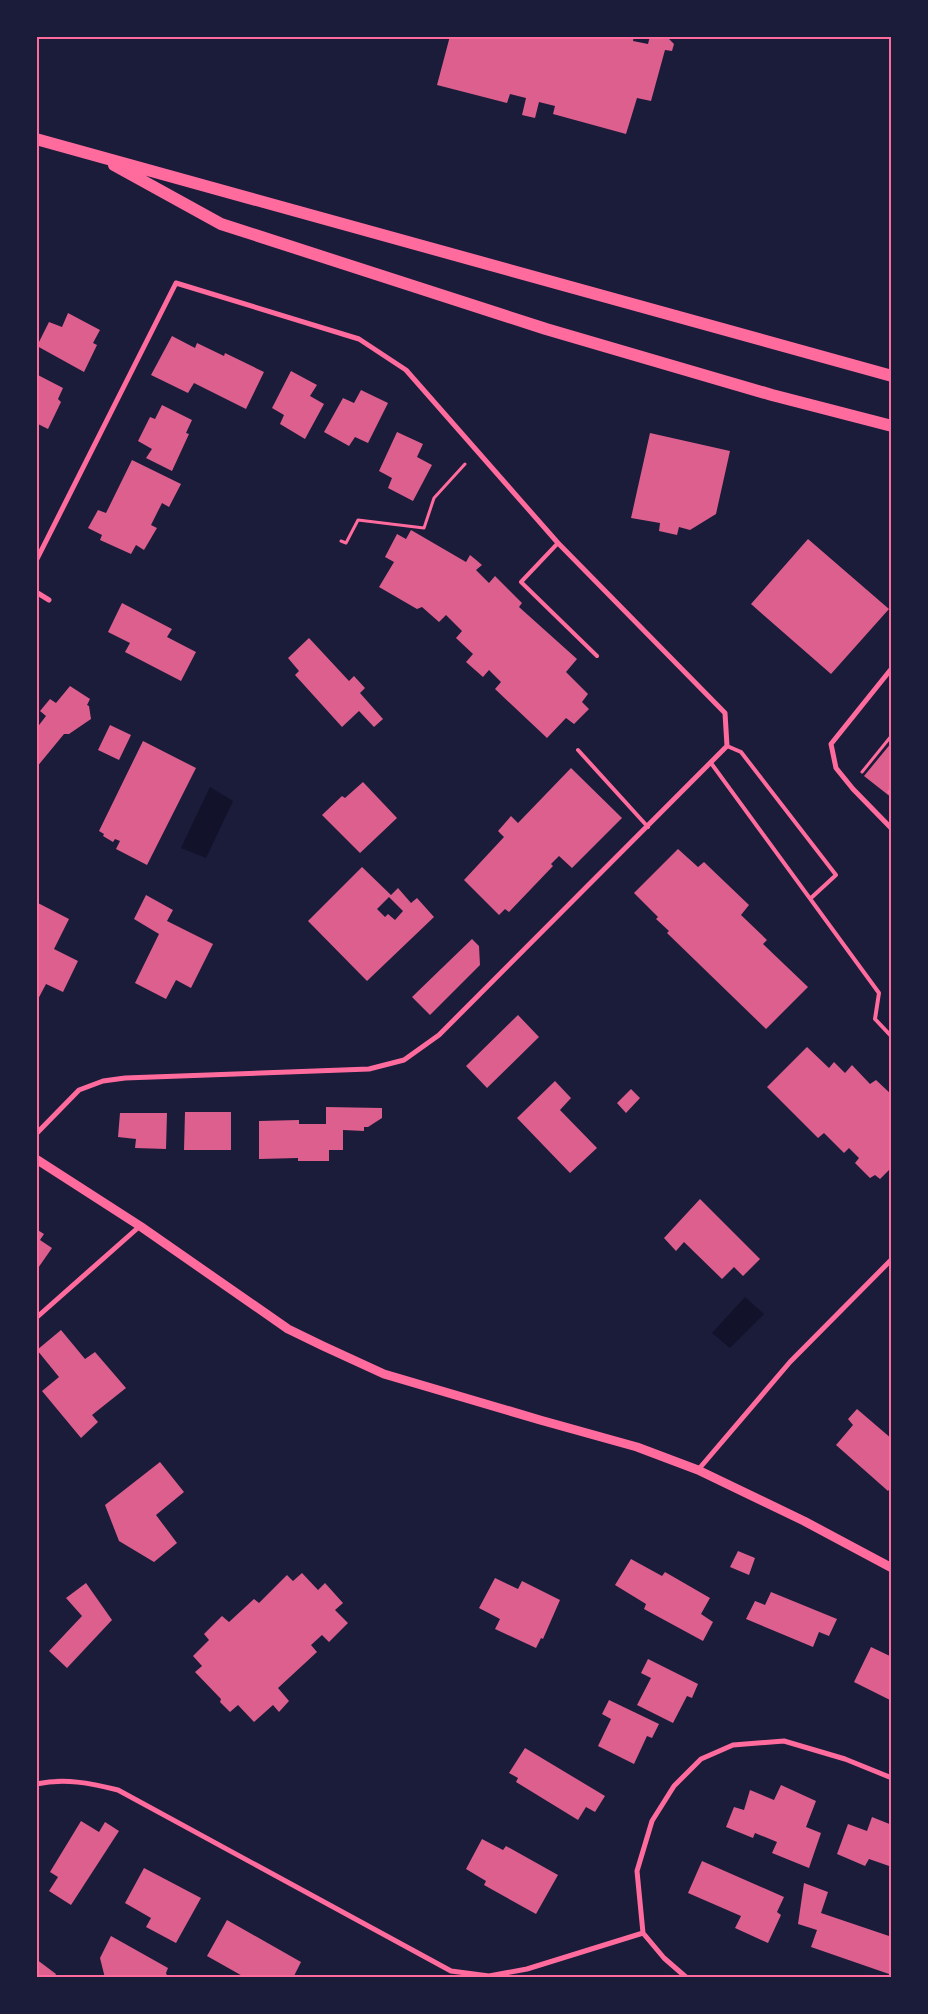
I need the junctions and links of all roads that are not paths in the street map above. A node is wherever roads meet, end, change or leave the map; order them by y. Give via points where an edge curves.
1 (36, 139) edge
2 (96, 155) junction
3 (892, 376) edge
4 (892, 426) edge
5 (558, 543) junction
6 (36, 561) edge
7 (36, 592) edge
8 (49, 600) dead end
9 (597, 656) dead end
10 (892, 668) edge
11 (727, 746) junction
12 (578, 750) dead end
13 (711, 764) junction
14 (648, 827) junction
15 (892, 829) edge
16 (811, 898) junction
17 (892, 1037) edge
18 (36, 1134) edge
19 (36, 1159) edge
20 (140, 1226) junction
21 (892, 1259) edge
22 (36, 1318) edge
23 (698, 1470) junction
24 (892, 1568) edge
25 (892, 1778) edge
26 (36, 1784) edge
27 (643, 1933) junction
28 (687, 1978) edge

1 - 2 main road
2 - 3 main road
2 - 4 main road via 221,224 546,329
5 - 6 street via 406,370 360,339 176,283
5 - 9 lane via 522,582
5 - 11 street via 725,713
7 - 8 street
10 - 15 street via 831,744 836,768 852,790
11 - 13 street
11 - 16 lane via 741,752 836,875
12 - 14 lane
13 - 14 street
13 - 16 lane
14 - 18 street via 439,1035 404,1060 369,1069 103,1080 79,1090
16 - 17 lane via 879,994 875,1019
19 - 20 street
20 - 22 street
20 - 23 street via 288,1329 384,1374 637,1447
21 - 23 street via 790,1362
23 - 24 street
25 - 27 street via 845,1759 784,1741 734,1745 700,1759 674,1786 652,1821 637,1871
26 - 27 street via 55,1780 88,1782 118,1790 450,1971 489,1976 527,1969
27 - 28 street

